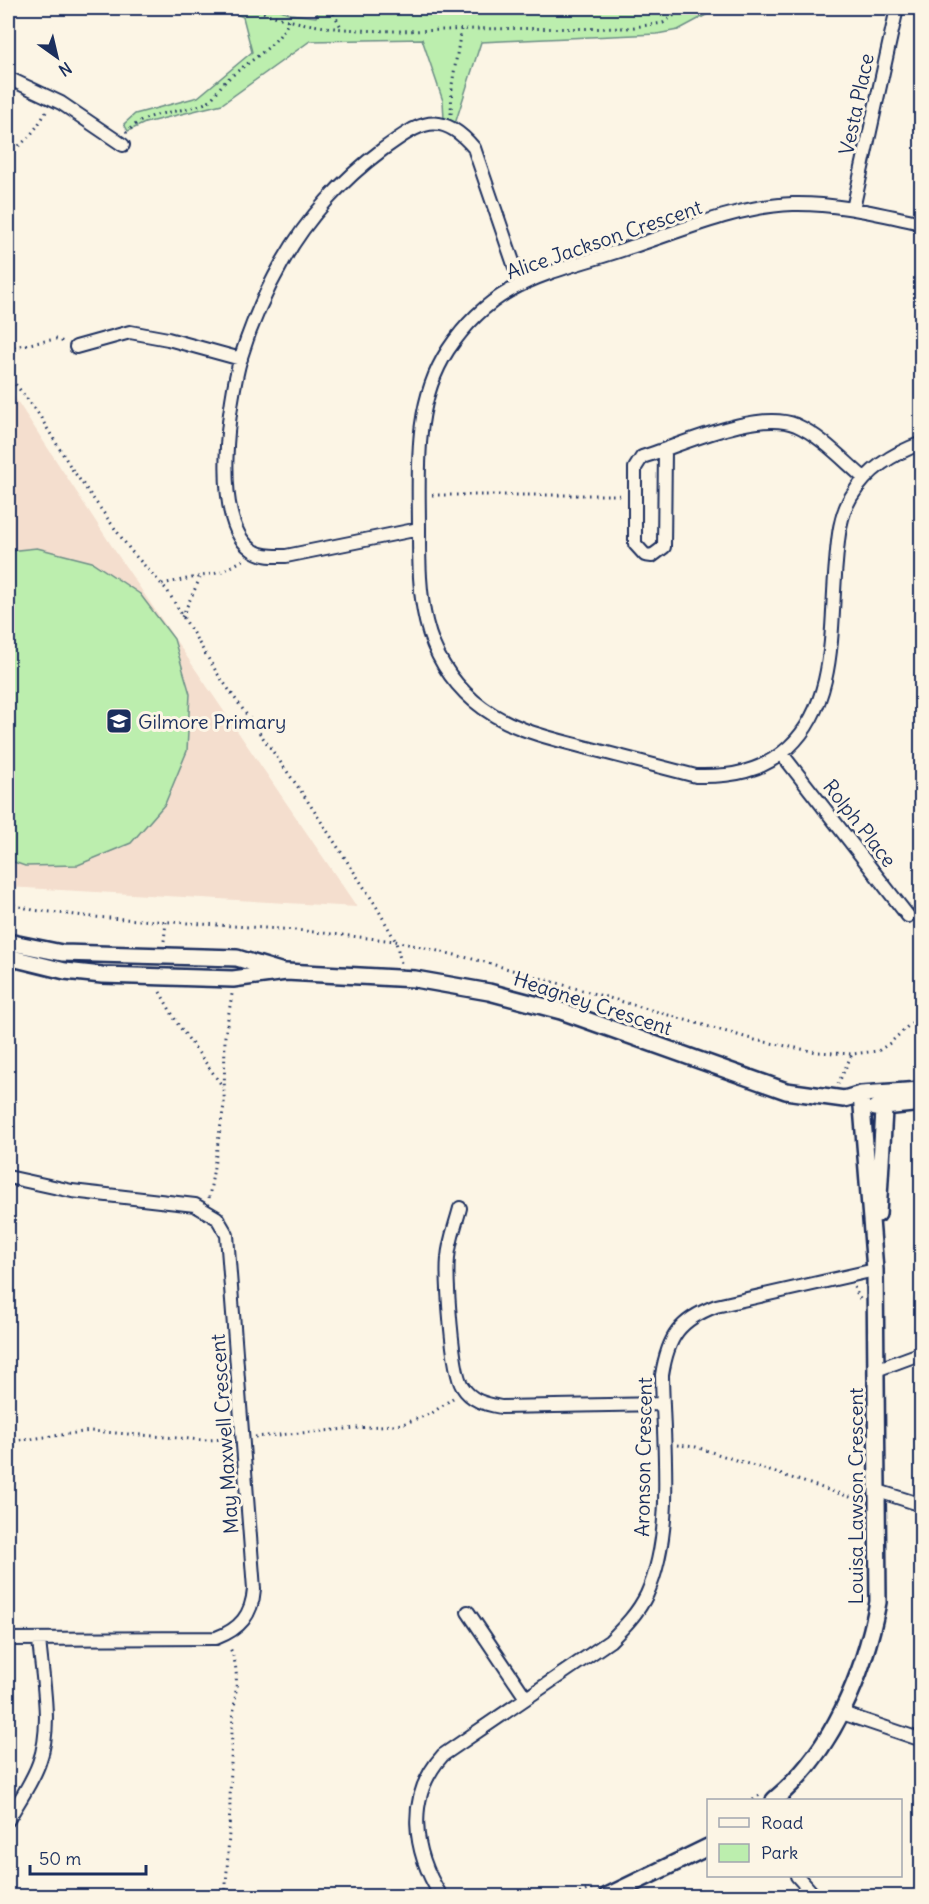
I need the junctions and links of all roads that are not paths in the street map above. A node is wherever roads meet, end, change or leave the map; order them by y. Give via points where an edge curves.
1 (897, 8) edge
2 (8, 78) edge
3 (121, 143) road end
4 (853, 209) junction
5 (921, 223) edge
6 (521, 285) junction
7 (76, 347) road end
8 (241, 359) junction
9 (921, 442) edge
10 (665, 450) junction
11 (864, 478) junction
12 (419, 529) junction
13 (782, 754) junction
14 (908, 916) dead end
15 (8, 942) edge
16 (62, 952) junction
17 (8, 957) edge
18 (58, 969) junction
19 (286, 972) junction
20 (921, 1090) edge
21 (885, 1100) junction
22 (861, 1101) junction
23 (921, 1103) edge
24 (8, 1177) edge
25 (460, 1208) dead end
26 (875, 1270) junction
27 (921, 1353) edge
28 (876, 1370) junction
29 (662, 1404) junction
30 (869, 1491) junction
31 (921, 1505) edge
32 (468, 1612) dead end
33 (8, 1639) edge
34 (39, 1639) junction
35 (526, 1698) junction
36 (842, 1713) junction
37 (921, 1740) edge
38 (769, 1796) edge
39 (8, 1820) edge
40 (707, 1847) edge
41 (799, 1877) edge
42 (441, 1896) edge
43 (607, 1896) edge
44 (815, 1896) edge

1 - 4 street, Vesta Place
2 - 3 street via 52,99
4 - 5 street, Alice Jackson Crescent
4 - 6 street, Alice Jackson Crescent via 796,204 741,212
6 - 8 street via 478,155 464,135 448,125 428,122 415,126 368,160 330,196 284,260 259,307
6 - 12 street, Alice Jackson Crescent via 468,324 432,381 420,433
7 - 8 street via 130,332
8 - 12 street via 229,424 228,493 235,530 253,551 264,556 286,556
9 - 11 street, Alice Jackson Crescent via 897,452
10 - 10 street via 664,541 661,551 652,556 639,551 635,544 637,462
10 - 11 street via 748,423 776,420 796,425 814,436
11 - 13 street, Alice Jackson Crescent via 850,498 838,533 825,684 816,712
12 - 13 street, Alice Jackson Crescent via 422,609 436,652 463,690 499,719 539,735 696,776 723,777 748,772
13 - 14 street, Rolph Place
15 - 16 street, Heagney Crescent
16 - 18 street
16 - 19 street, Heagney Crescent via 237,958
17 - 18 street, Heagney Crescent
18 - 19 street, Heagney Crescent via 102,975 233,979
19 - 22 street, Heagney Crescent via 399,978 489,992 561,1011 786,1091 841,1092
20 - 21 street, Heagney Crescent
21 - 22 street, Heagney Crescent
21 - 23 street, Heagney Crescent
21 - 26 street, Louisa Lawson Crescent
22 - 26 street, Louisa Lawson Crescent
24 - 34 street, May Maxwell Crescent via 72,1191 195,1205 222,1226 230,1247 254,1589 248,1614 232,1632 216,1638
25 - 29 street via 448,1257 454,1363 463,1388 472,1398 501,1407
26 - 28 street, Louisa Lawson Crescent
26 - 29 street, Aronson Crescent via 716,1306 697,1314 675,1334 666,1353
27 - 28 street
28 - 30 street, Louisa Lawson Crescent
29 - 35 street, Aronson Crescent via 664,1522 661,1554 646,1596 630,1621 610,1641
30 - 31 street
30 - 36 street, Louisa Lawson Crescent via 878,1602 870,1645
32 - 35 street
33 - 34 street
34 - 39 street via 44,1744 38,1765
35 - 42 street, Aronson Crescent via 443,1755 423,1784 416,1820 418,1846
36 - 37 street
36 - 38 street, Louisa Lawson Crescent via 790,1787
40 - 43 street
41 - 44 street

